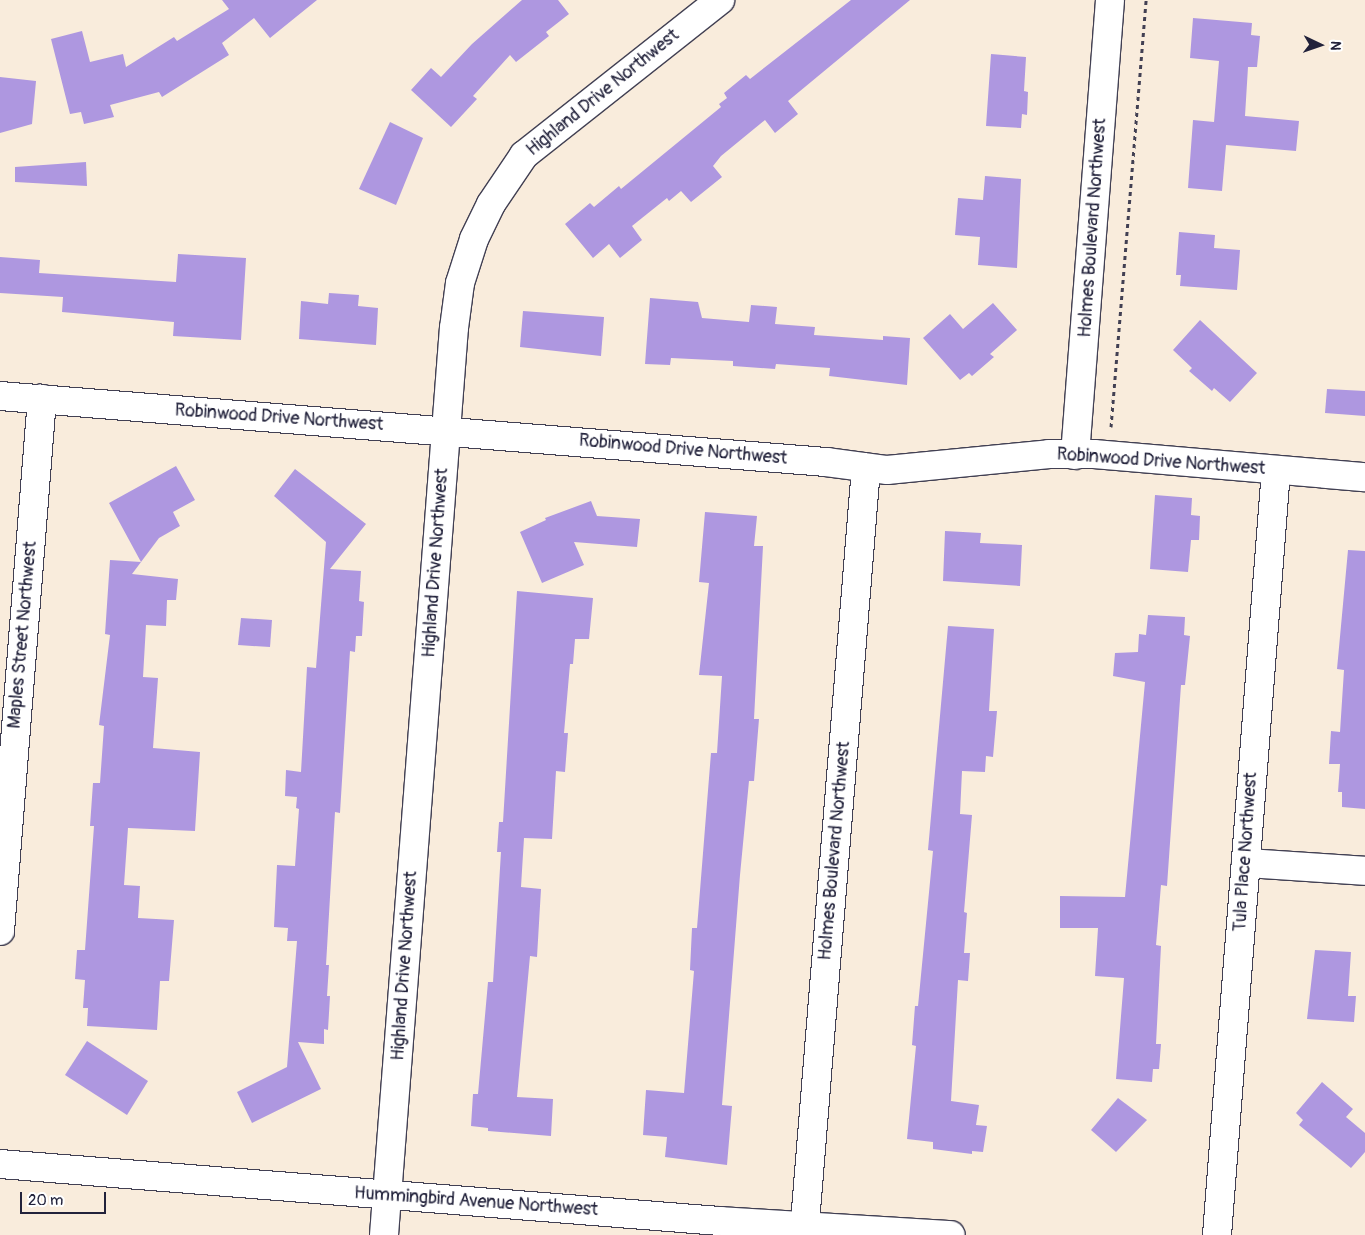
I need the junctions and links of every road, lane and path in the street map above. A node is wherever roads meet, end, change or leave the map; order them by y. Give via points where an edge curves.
1 (720, 0) edge
2 (1110, 0) edge
3 (1146, 0) edge
4 (0, 396) edge
5 (42, 399) junction
6 (446, 431) junction
7 (1075, 455) junction
8 (1109, 455) junction
9 (866, 468) junction
10 (1276, 470) junction
11 (1365, 477) edge
12 (1246, 863) junction
13 (1365, 871) edge
14 (0, 931) edge
15 (0, 1164) edge
16 (387, 1195) junction
17 (805, 1230) edge
18 (384, 1235) edge
19 (952, 1235) edge
20 (1217, 1235) edge

1 - 6 street, Highland Drive Northwest via 543,137 524,155 491,204 474,239 460,282
2 - 7 street, Holmes Boulevard Northwest
3 - 8 path
4 - 5 street, Robinwood Drive Northwest
5 - 6 street, Robinwood Drive Northwest
5 - 14 street, Maples Street Northwest
6 - 9 street, Robinwood Drive Northwest
6 - 16 street, Highland Drive Northwest
7 - 8 street, Robinwood Drive Northwest
7 - 9 street, Robinwood Drive Northwest via 1049,454 886,470
8 - 10 street, Robinwood Drive Northwest
9 - 17 street, Holmes Boulevard Northwest
10 - 11 street, Robinwood Drive Northwest
10 - 12 street, Tula Place Northwest
12 - 13 street
12 - 20 street, Tula Place Northwest
15 - 16 street, Hummingbird Avenue Northwest
16 - 17 street, Hummingbird Avenue Northwest
16 - 18 street, Highland Drive Northwest
17 - 19 street, Hummingbird Avenue Northwest

